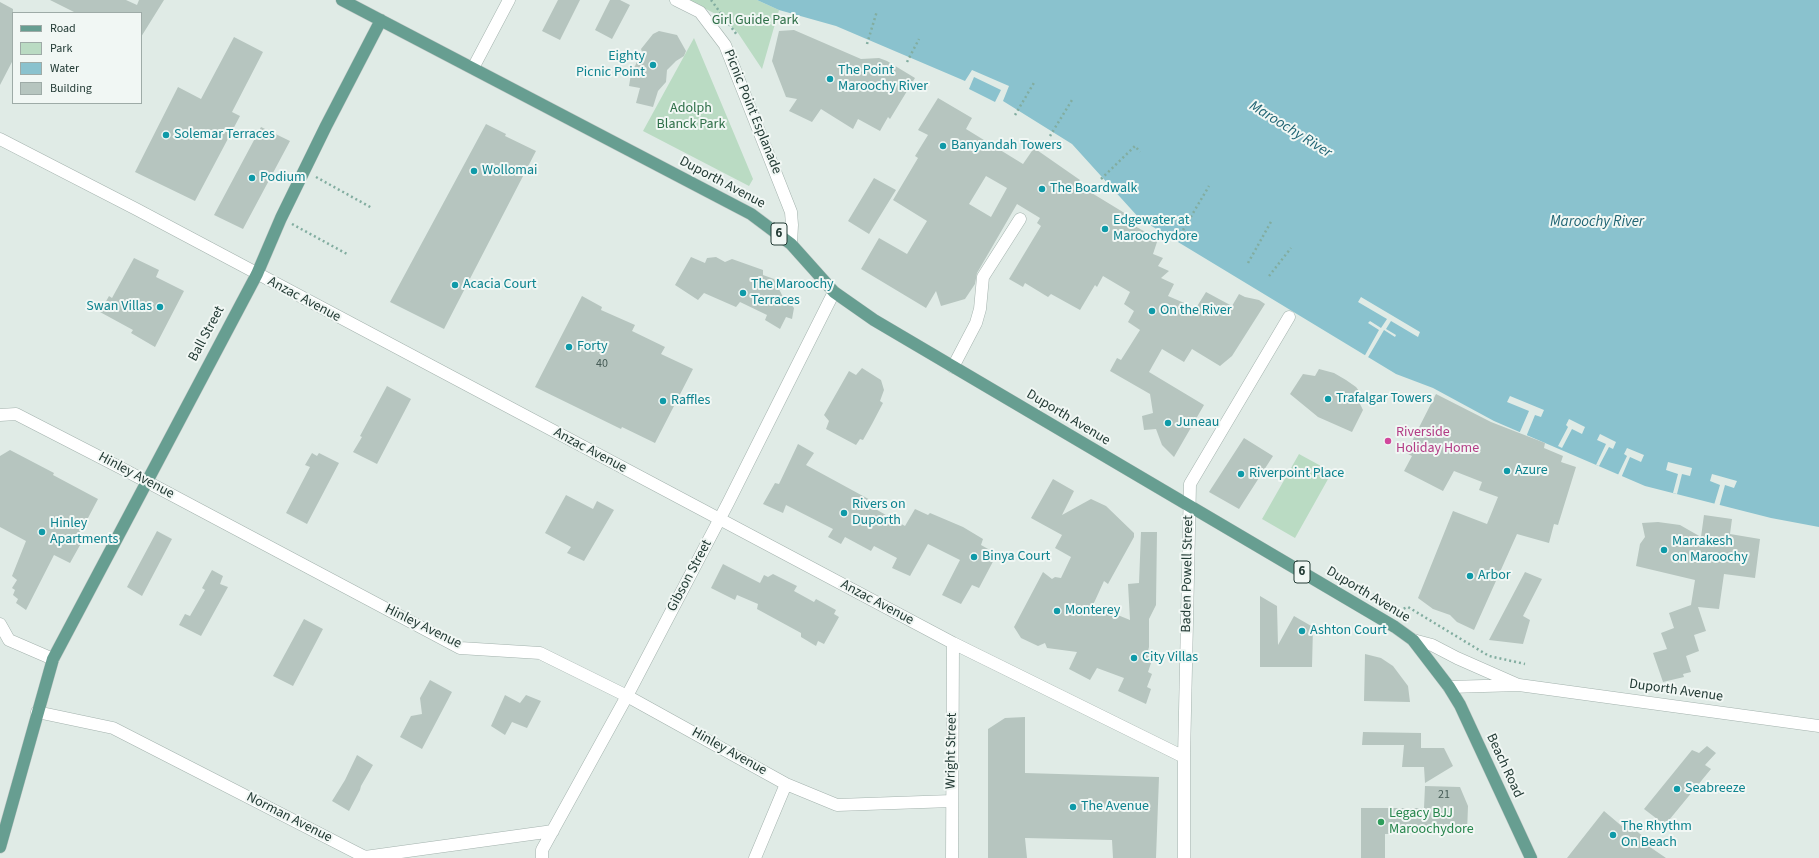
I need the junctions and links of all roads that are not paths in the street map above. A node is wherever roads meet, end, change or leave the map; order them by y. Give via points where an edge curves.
1 (342, 0) edge
2 (509, 0) edge
3 (676, 0) edge
4 (380, 20) junction
5 (473, 68) junction
6 (0, 139) edge
7 (1020, 219) dead end
8 (791, 244) junction
9 (257, 274) junction
10 (834, 292) junction
11 (1289, 317) dead end
12 (953, 367) junction
13 (0, 415) edge
14 (146, 481) junction
15 (1189, 506) junction
16 (720, 519) junction
17 (0, 624) edge
18 (1413, 640) junction
19 (953, 644) junction
20 (53, 659) junction
21 (1519, 685) junction
22 (1449, 687) junction
23 (627, 696) junction
24 (37, 712) junction
25 (1819, 726) edge
26 (1184, 757) junction
27 (786, 784) junction
28 (952, 801) junction
29 (553, 831) junction
30 (0, 847) edge
31 (542, 858) edge
32 (755, 858) edge
33 (952, 858) edge
34 (1184, 858) edge
35 (1531, 858) edge

1 - 4 main road, Duporth Avenue / 6
2 - 5 street
3 - 8 street, Picnic Point Esplanade via 700,12 725,45 791,212
4 - 5 main road, Duporth Avenue / 6
4 - 9 main road, Ball Street via 281,218
5 - 8 main road, Duporth Avenue / 6 via 751,214
6 - 9 street, Anzac Avenue
7 - 12 street via 982,277 980,309 976,323
8 - 10 main road, Duporth Avenue / 6
9 - 14 main road, Ball Street
9 - 16 street, Anzac Avenue
10 - 12 main road, Duporth Avenue / 6 via 874,320
10 - 16 street, Gibson Street
11 - 15 street, Baden Powell Street via 1190,484
12 - 15 main road, Duporth Avenue / 6
13 - 14 street, Hinley Avenue via 16,414
14 - 20 main road, Ball Street
14 - 23 street, Hinley Avenue via 460,648 540,653
15 - 18 main road, Duporth Avenue / 6
15 - 26 street, Baden Powell Street
16 - 19 street, Anzac Avenue
16 - 23 street, Gibson Street
17 - 20 street via 9,640
18 - 21 street via 1432,645
18 - 22 main road, Duporth Avenue / 6
19 - 26 street, Anzac Avenue
19 - 28 street, Wright Street
20 - 24 main road, Ball Street
21 - 22 street, Duporth Avenue
21 - 25 street, Duporth Avenue
22 - 35 main road, Beach Road / 6 via 1460,705
23 - 27 street, Hinley Avenue
23 - 29 street, Gibson Street
24 - 29 street, Norman Avenue via 113,728 365,857
24 - 30 main road, Ball Street
26 - 34 street, Baden Powell Street
27 - 28 street, Hinley Avenue via 838,805
27 - 32 street
28 - 33 street, Wright Street
29 - 31 street, Gibson Street via 542,850

